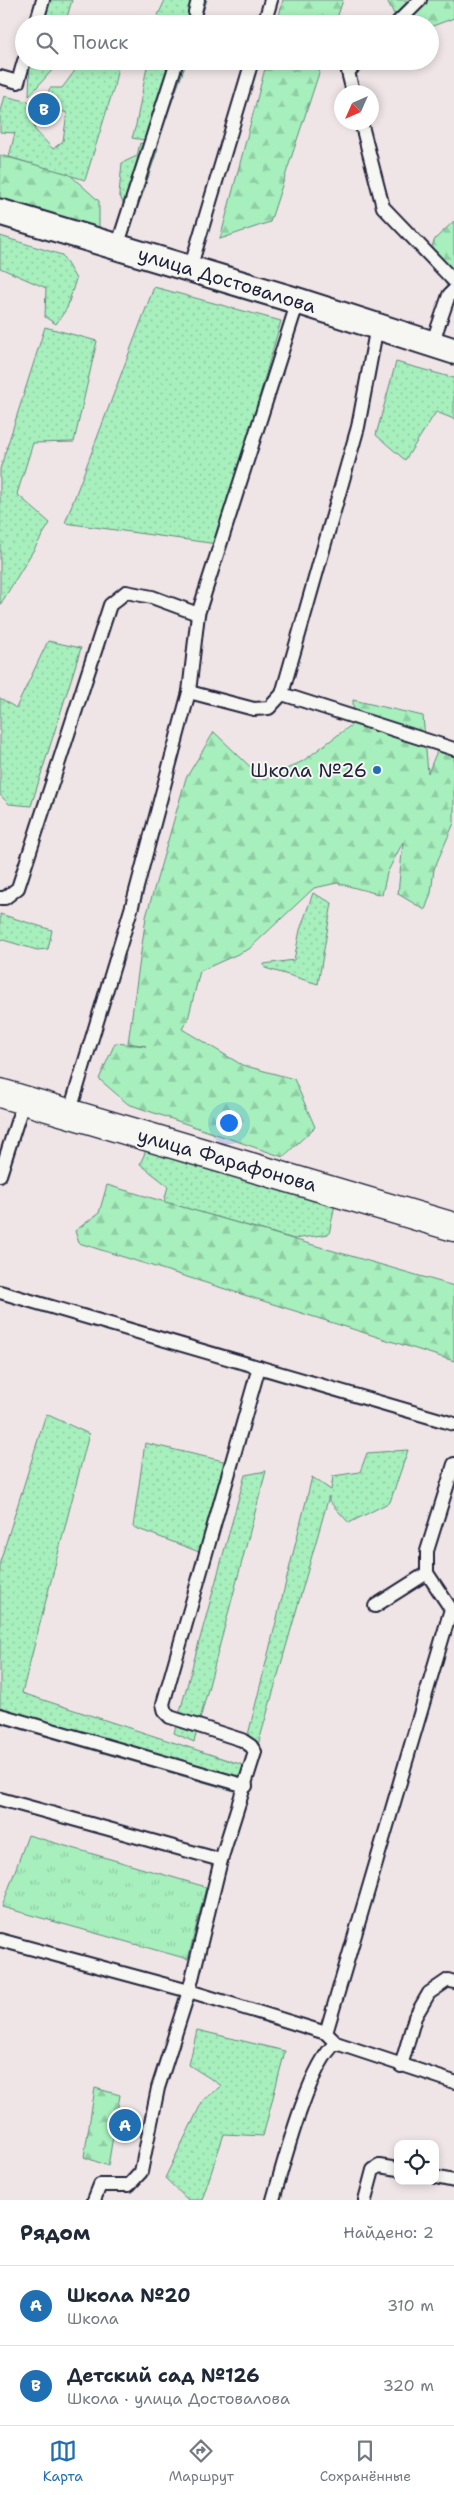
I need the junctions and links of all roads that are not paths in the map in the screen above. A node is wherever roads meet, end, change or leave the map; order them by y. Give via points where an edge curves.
1 (43, 0) edge
2 (271, 0) edge
3 (420, 0) edge
4 (39, 15) edge
5 (267, 15) edge
6 (405, 15) edge
7 (21, 70) edge
8 (174, 70) edge
9 (249, 70) edge
10 (350, 70) edge
11 (0, 77) edge
12 (351, 85) edge
13 (363, 130) edge
14 (0, 212) edge
15 (117, 247) junction
16 (190, 269) junction
17 (454, 281) edge
18 (454, 290) edge
19 (298, 301) junction
20 (376, 326) junction
21 (443, 348) edge
22 (198, 614) junction
23 (189, 692) junction
24 (282, 694) junction
25 (454, 749) edge
26 (0, 898) edge
27 (12, 1097) edge
28 (69, 1114) junction
29 (0, 1175) edge
30 (454, 1227) edge
31 (0, 1292) edge
32 (259, 1367) junction
33 (454, 1424) edge
34 (454, 1464) edge
35 (427, 1573) junction
36 (375, 1606) dead end
37 (0, 1715) edge
38 (246, 1786) junction
39 (0, 1799) edge
40 (221, 1860) junction
41 (0, 1940) edge
42 (454, 1982) edge
43 (188, 1991) junction
44 (326, 2033) junction
45 (336, 2043) junction
46 (401, 2066) junction
47 (454, 2082) edge
48 (394, 2168) edge
49 (439, 2178) edge
50 (454, 2181) edge
51 (94, 2200) edge
52 (273, 2200) edge
53 (365, 2200) edge

1 - 4 lane
2 - 5 lane
3 - 6 lane
7 - 11 lane via 18,82
8 - 15 lane
9 - 16 lane
10 - 12 lane
13 - 17 lane via 383,207
14 - 15 street, улица Достовалова
15 - 16 street, улица Достовалова
16 - 19 street, улица Достовалова
18 - 21 lane via 449,295
19 - 20 street, улица Достовалова
19 - 22 lane
20 - 21 street, улица Достовалова
20 - 24 lane via 355,436
22 - 23 lane
22 - 26 lane via 152,597 126,592 110,605 18,888
23 - 24 lane via 254,709 269,708
23 - 28 lane via 132,906
24 - 25 lane
27 - 28 street, улица Фарафонова
27 - 29 lane
28 - 30 street, улица Фарафонова
31 - 32 lane
32 - 33 lane
32 - 38 lane via 163,1704 170,1717 242,1740 251,1746 255,1752
34 - 35 lane via 427,1551
35 - 36 lane
35 - 44 lane via 451,1609
37 - 38 lane
38 - 40 lane
39 - 40 lane
40 - 43 lane
41 - 43 lane
42 - 46 lane via 448,1980 430,1993 415,2017
43 - 44 lane
43 - 51 lane via 158,2088 140,2172 130,2184 100,2184
44 - 45 lane
45 - 46 lane
45 - 52 lane via 321,2059 292,2136
46 - 47 lane
48 - 53 lane via 379,2166 373,2170
49 - 50 lane

